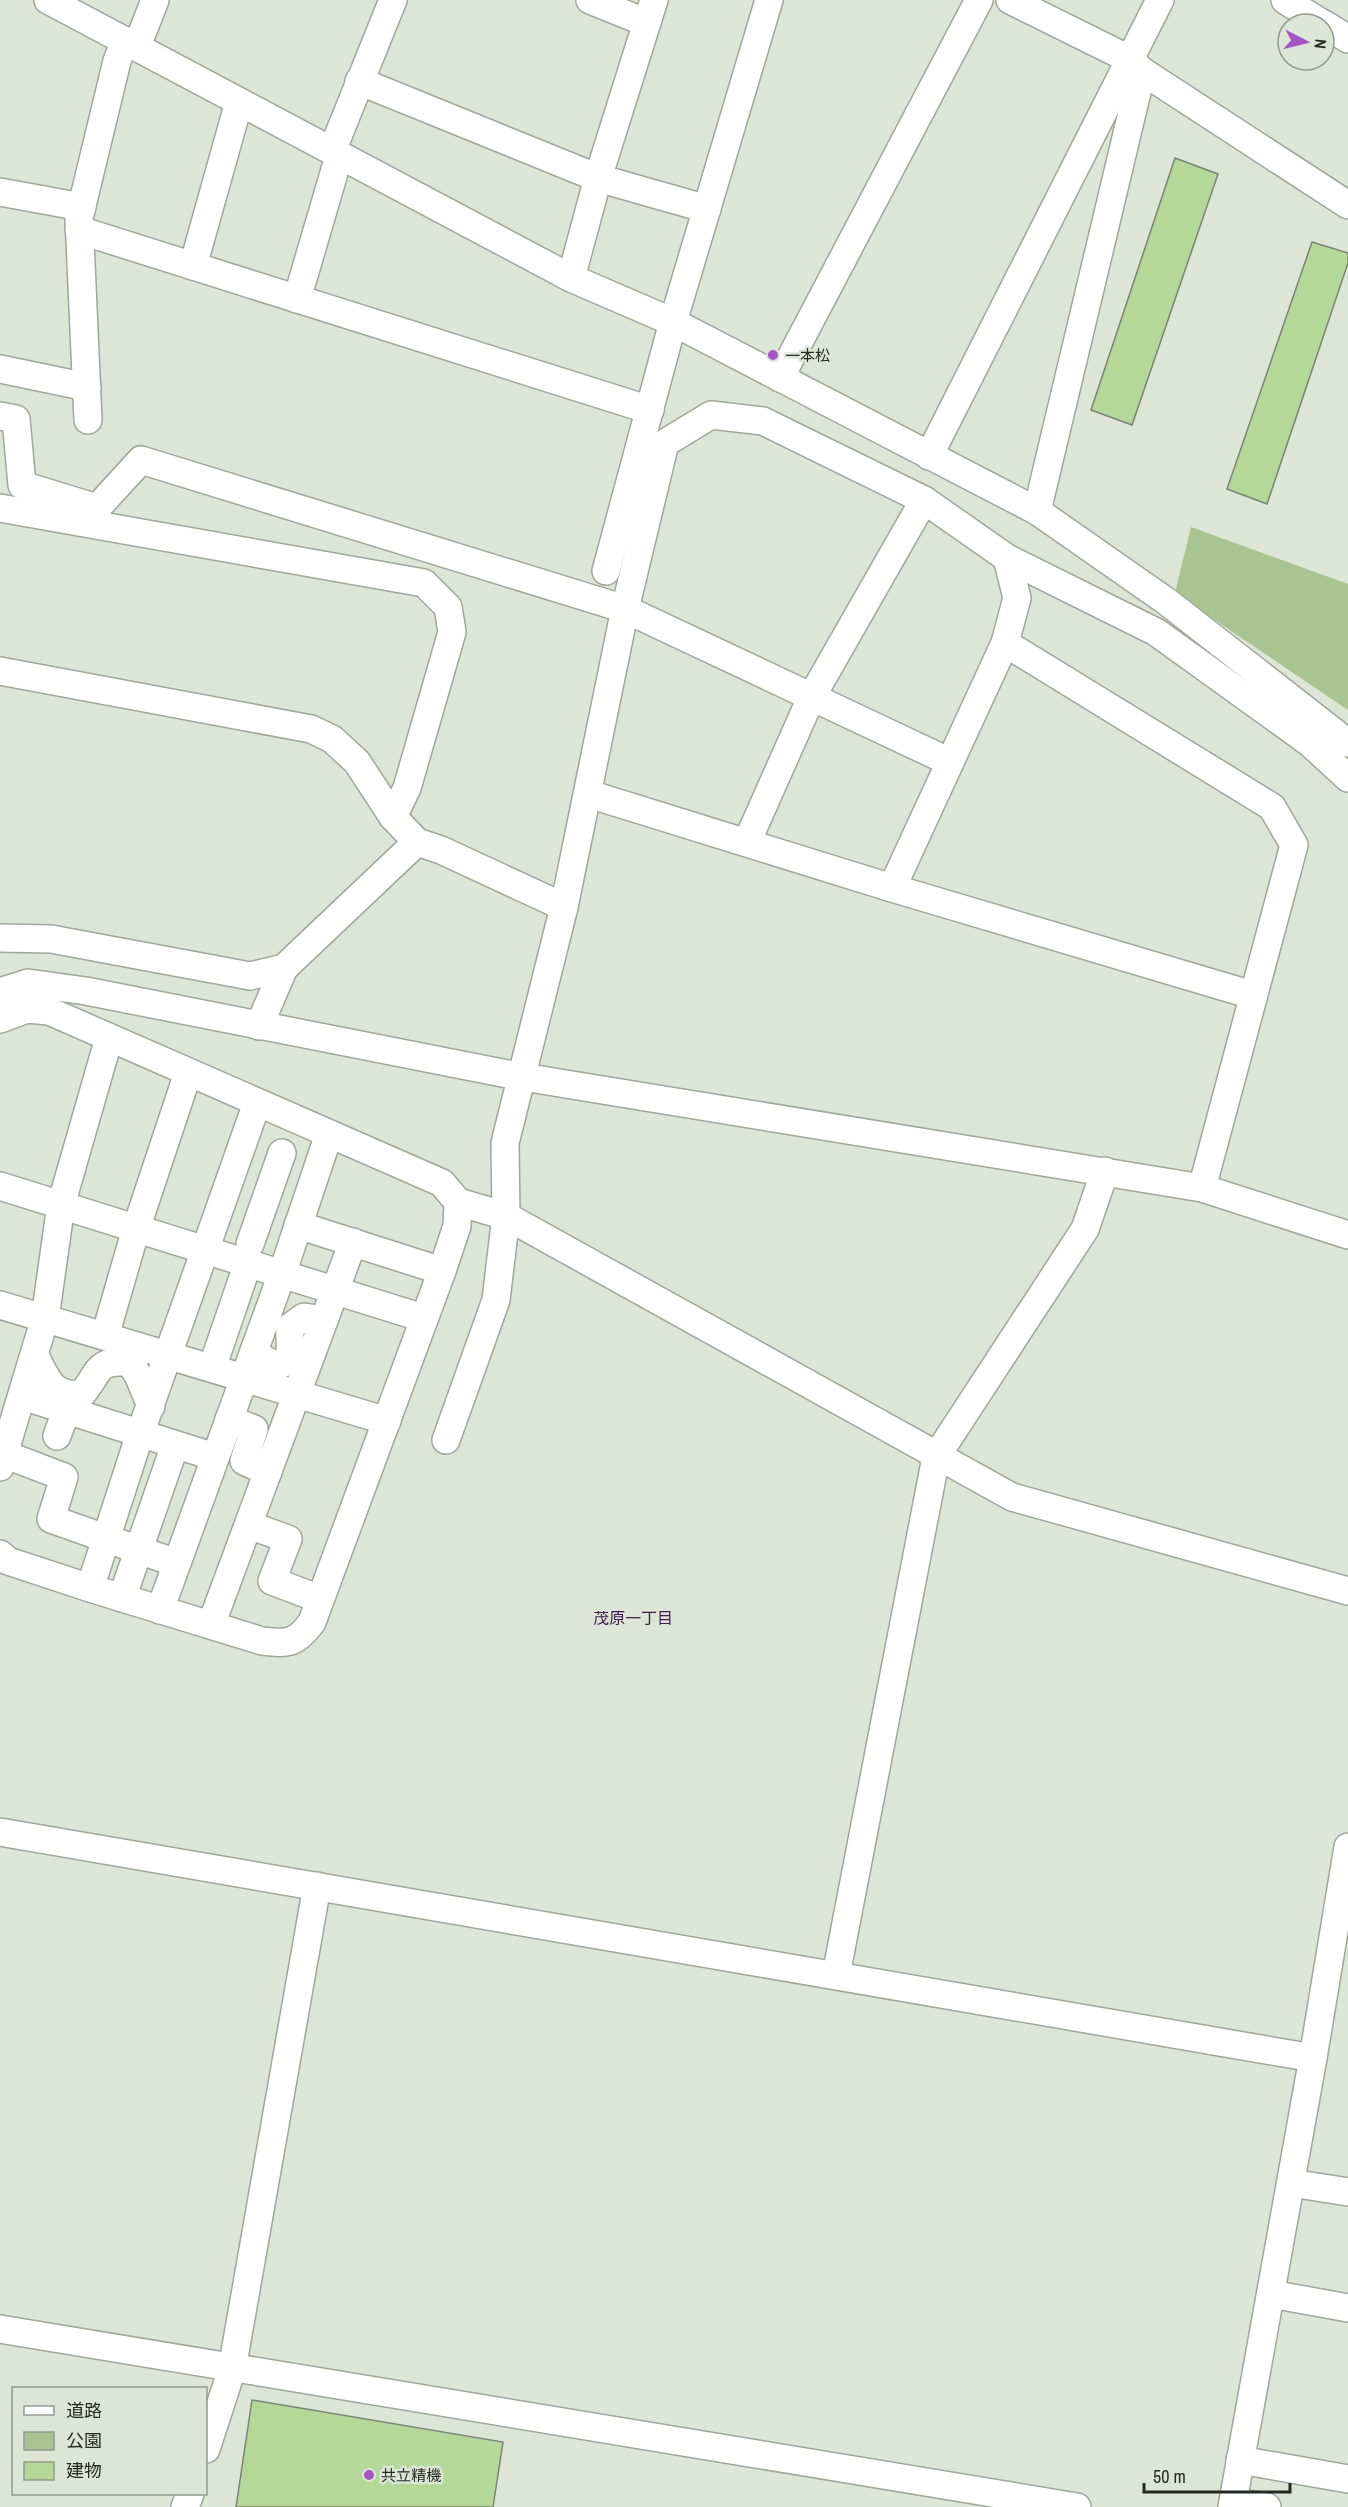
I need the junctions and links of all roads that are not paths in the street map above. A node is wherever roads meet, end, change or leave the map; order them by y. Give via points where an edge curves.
1 (48, 0) edge
2 (155, 0) edge
3 (393, 0) edge
4 (590, 0) edge
5 (769, 0) edge
6 (979, 0) edge
7 (1010, 0) edge
8 (1160, 0) edge
9 (1285, 0) edge
10 (650, 11) edge
11 (1304, 12) edge
12 (131, 43) junction
13 (1135, 65) junction
14 (359, 81) junction
15 (239, 102) junction
16 (336, 153) junction
17 (598, 178) junction
18 (0, 192) edge
19 (1348, 205) edge
20 (707, 209) junction
21 (81, 219) junction
22 (193, 266) junction
23 (571, 278) junction
24 (297, 299) junction
25 (673, 322) junction
26 (0, 369) edge
27 (780, 378) junction
28 (87, 387) junction
29 (650, 410) junction
30 (0, 416) edge
31 (88, 420) dead end
32 (929, 456) junction
33 (924, 500) junction
34 (0, 508) edge
35 (1036, 511) junction
36 (1007, 558) junction
37 (606, 571) dead end
38 (625, 609) junction
39 (1005, 643) junction
40 (0, 671) edge
41 (811, 698) junction
42 (1348, 743) edge
43 (950, 762) junction
44 (1348, 778) edge
45 (589, 794) junction
46 (393, 817) junction
47 (417, 842) junction
48 (747, 842) junction
49 (892, 888) junction
50 (564, 907) junction
51 (0, 938) edge
52 (284, 968) junction
53 (0, 992) edge
54 (1252, 995) junction
55 (0, 1019) edge
56 (259, 1026) junction
57 (109, 1038) junction
58 (188, 1073) junction
59 (524, 1077) junction
60 (257, 1103) junction
61 (329, 1134) junction
62 (245, 1138) junction
63 (282, 1153) junction
64 (319, 1167) junction
65 (1105, 1171) junction
66 (0, 1186) edge
67 (1202, 1188) junction
68 (459, 1202) junction
69 (61, 1205) junction
70 (506, 1216) junction
71 (298, 1225) junction
72 (136, 1229) junction
73 (1348, 1235) edge
74 (210, 1241) junction
75 (353, 1242) junction
76 (249, 1254) junction
77 (285, 1265) junction
78 (442, 1271) junction
79 (335, 1290) junction
80 (0, 1305) edge
81 (45, 1318) junction
82 (423, 1318) junction
83 (324, 1320) junction
84 (105, 1336) junction
85 (254, 1351) junction
86 (169, 1355) junction
87 (35, 1356) junction
88 (212, 1368) junction
89 (244, 1378) junction
90 (297, 1394) junction
91 (22, 1395) junction
92 (151, 1406) junction
93 (66, 1411) junction
94 (229, 1419) junction
95 (387, 1421) junction
96 (140, 1434) junction
97 (57, 1436) dead end
98 (446, 1440) dead end
99 (4, 1444) edge
100 (175, 1445) junction
101 (215, 1457) junction
102 (936, 1457) junction
103 (268, 1472) junction
104 (249, 1525) junction
105 (106, 1538) junction
106 (139, 1551) junction
107 (0, 1554) edge
108 (176, 1563) junction
109 (90, 1588) junction
110 (1348, 1591) edge
111 (122, 1598) junction
112 (320, 1599) junction
113 (160, 1610) junction
114 (211, 1625) junction
115 (0, 1832) edge
116 (1348, 1847) edge
117 (317, 1886) junction
118 (1342, 1924) edge
119 (836, 1975) junction
120 (1313, 2058) junction
121 (1291, 2183) junction
122 (1348, 2192) edge
123 (1271, 2294) junction
124 (1348, 2308) edge
125 (0, 2329) edge
126 (232, 2368) junction
127 (207, 2447) edge
128 (1240, 2460) junction
129 (1348, 2479) edge
130 (1232, 2504) edge
131 (1077, 2507) edge
132 (1267, 2507) edge

1 - 12 street
2 - 12 street
3 - 14 street
4 - 10 street
5 - 20 street
6 - 27 street
7 - 13 street
8 - 13 street
9 - 11 street
10 - 17 street
12 - 15 street
12 - 21 street via 117,61
13 - 19 street
13 - 32 street
13 - 35 street
14 - 16 street
14 - 17 street
15 - 16 street
15 - 22 street
16 - 23 street
16 - 24 street
17 - 20 street
17 - 23 street
18 - 21 street
20 - 25 street
21 - 22 street
21 - 28 street
22 - 24 street
23 - 25 street
24 - 29 street
25 - 27 street
25 - 29 street
26 - 28 street
27 - 32 street
28 - 31 street
29 - 37 street
30 - 38 street via 16,419 22,485 86,505 97,508 141,460
32 - 35 street
33 - 36 street
33 - 38 street via 764,421 711,415 665,443
33 - 41 street
34 - 46 street via 424,583 448,608 452,632 407,788
35 - 42 street via 1166,601
36 - 39 street via 1017,598
36 - 44 street via 1156,632 1310,743
38 - 41 street
38 - 45 street
39 - 43 street
39 - 54 street via 1272,807 1294,845
40 - 46 street via 311,729 332,739 357,762
41 - 43 street
41 - 48 street
43 - 49 street
45 - 48 street
45 - 50 street
46 - 47 street
47 - 50 street
47 - 52 street
48 - 49 street
49 - 54 street
50 - 59 street
51 - 52 street via 51,939 250,975
52 - 56 street
53 - 56 street via 28,983
54 - 67 street
55 - 57 street via 27,1009 49,1011
56 - 59 street
57 - 58 street
57 - 69 street
58 - 60 street
58 - 72 street
59 - 65 street
59 - 70 street via 505,1143
60 - 61 street
60 - 62 street
61 - 64 street
61 - 68 street via 442,1184
62 - 63 street
62 - 74 street
63 - 64 street
63 - 76 street via 255,1203
64 - 71 street
65 - 67 street
65 - 102 street via 1085,1229
66 - 69 street
67 - 73 street
68 - 70 street
68 - 78 street via 457,1226
69 - 72 street
69 - 81 street
70 - 98 street via 496,1300
70 - 102 street
71 - 75 street
71 - 77 street
72 - 74 street
72 - 84 street
74 - 76 street
74 - 86 street
75 - 78 street
75 - 79 street
76 - 77 street
76 - 88 street via 218,1312
77 - 79 street
77 - 85 street
78 - 82 street
79 - 82 street
79 - 83 street
80 - 81 street
81 - 84 street
81 - 87 street
82 - 95 street
83 - 85 street via 304,1317 291,1327 291,1350 284,1362 267,1363
83 - 90 street
84 - 86 street
85 - 89 street
86 - 88 street
86 - 92 street
87 - 91 street
87 - 92 street via 50,1384 65,1395 81,1395 99,1368 111,1361 130,1362
88 - 89 street
89 - 90 street
89 - 94 street
90 - 95 street
90 - 103 street
91 - 93 street
91 - 99 street
92 - 96 street
93 - 96 street
93 - 97 street
94 - 101 street
94 - 103 street via 254,1429 243,1461
95 - 112 street
96 - 100 street
96 - 105 street
99 - 105 street via 64,1477 51,1520
100 - 101 street
100 - 106 street
101 - 108 street
102 - 110 street via 1012,1497
102 - 119 street
103 - 104 street
104 - 112 street via 288,1539 272,1581
104 - 114 street
105 - 106 street
105 - 109 street
106 - 108 street
106 - 111 street
107 - 109 street via 8,1561
108 - 113 street
109 - 111 street
111 - 113 street
112 - 114 street via 302,1637 286,1644
113 - 114 street
115 - 117 street
116 - 118 street
117 - 119 street
117 - 126 street
118 - 120 street
119 - 120 street
120 - 121 street
121 - 122 street
121 - 123 street
123 - 124 street
123 - 128 street
125 - 126 street
126 - 127 street
126 - 131 street
128 - 129 street
128 - 130 street
130 - 132 street

